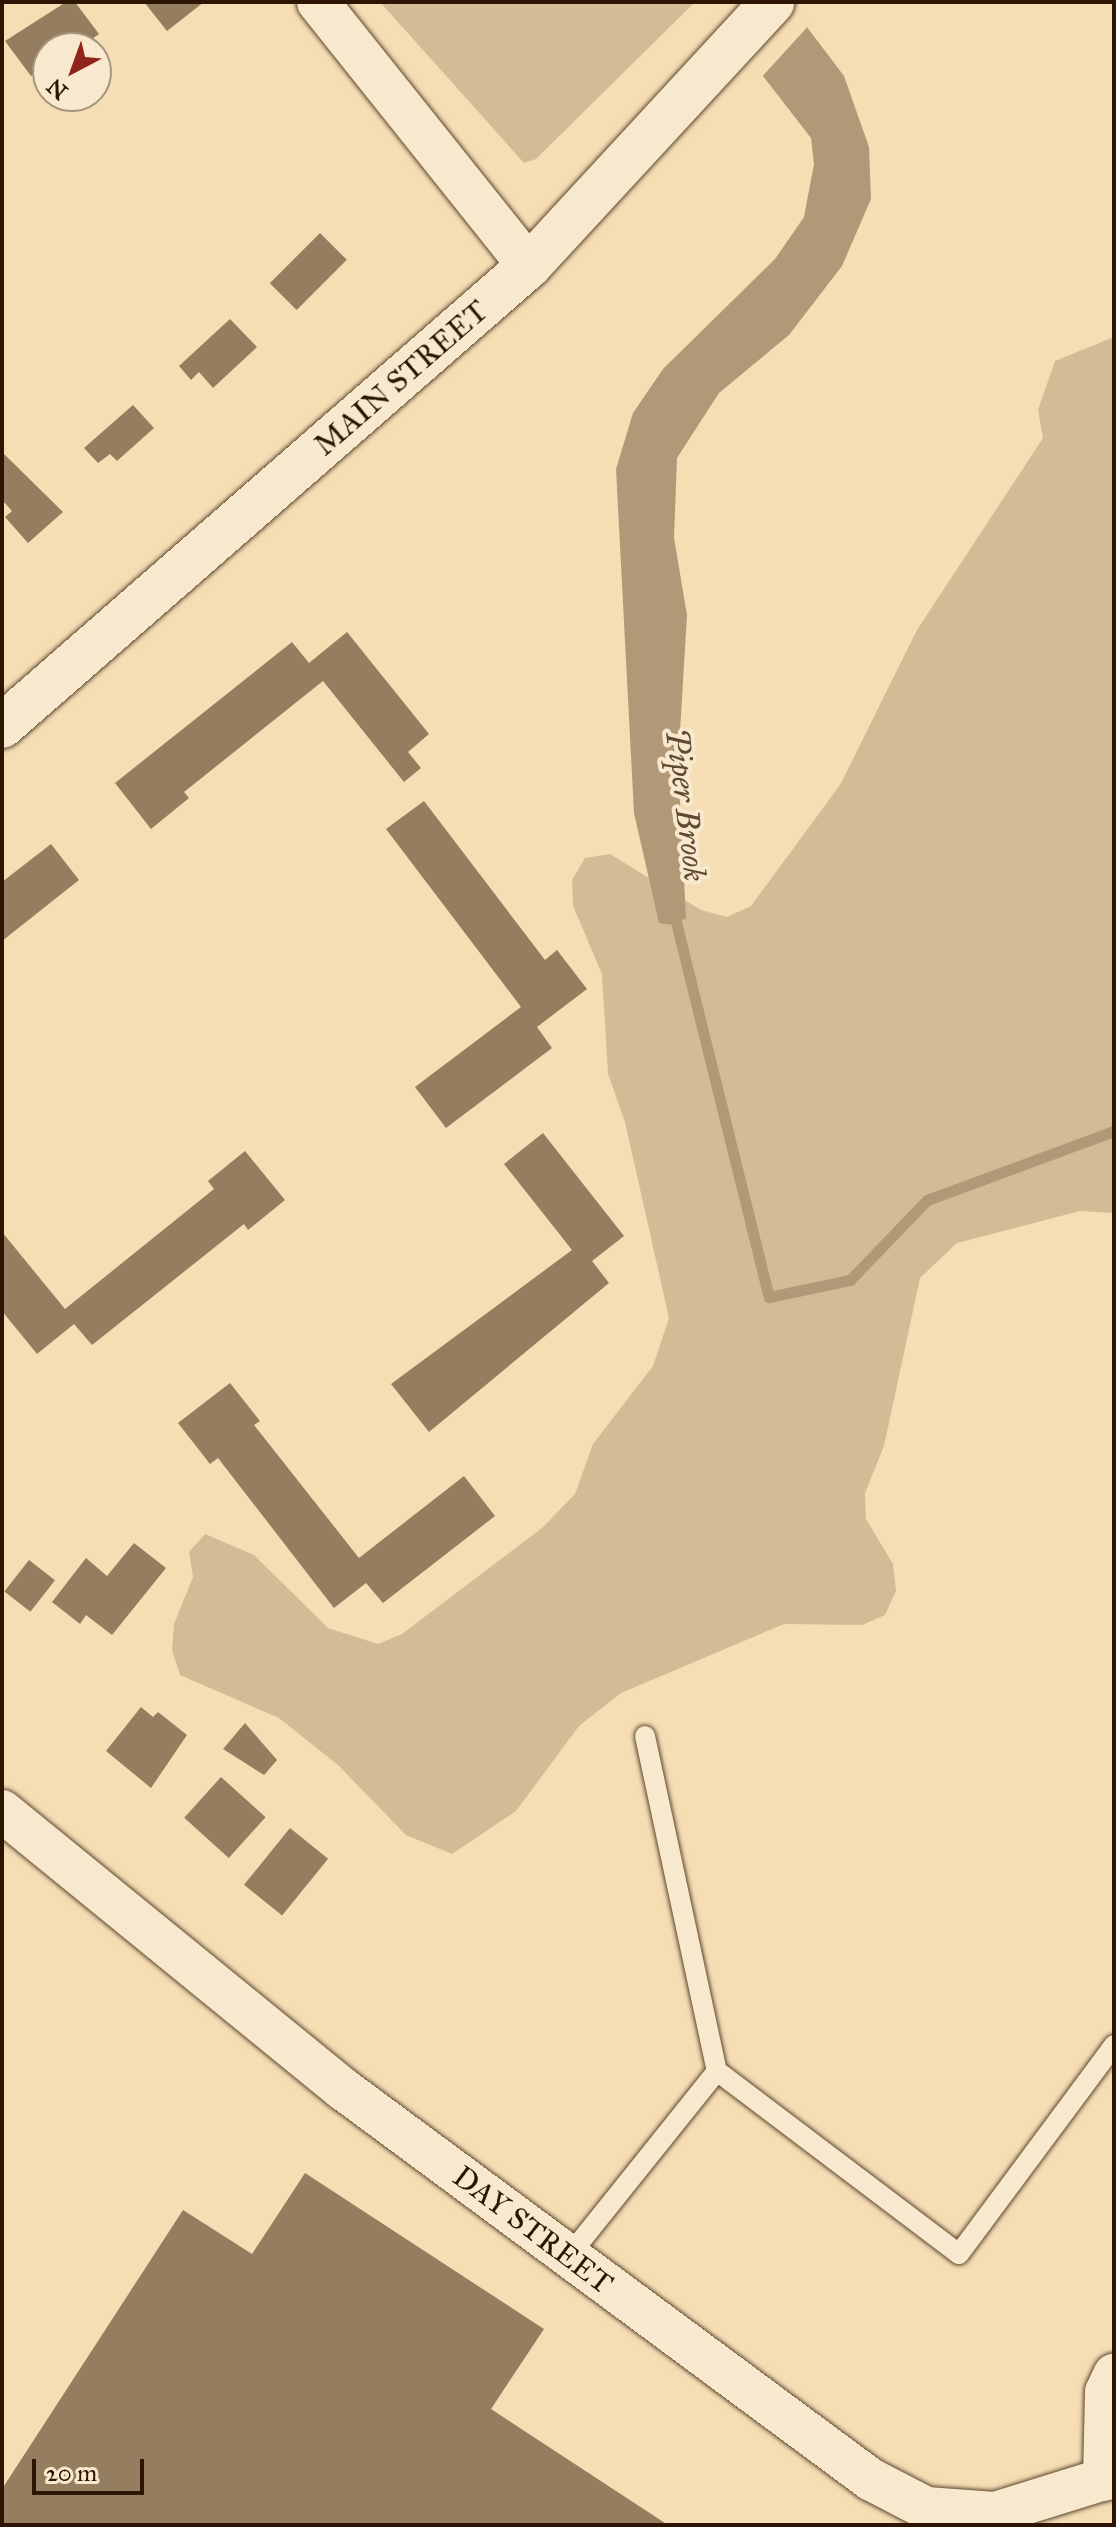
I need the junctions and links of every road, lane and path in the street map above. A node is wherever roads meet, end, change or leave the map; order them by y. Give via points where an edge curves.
1 (318, 2) edge
2 (773, 2) edge
3 (529, 266) junction
4 (2, 726) edge
5 (645, 1736) dead end
6 (2, 1811) edge
7 (1114, 2045) edge
8 (717, 2071) junction
9 (568, 2257) junction
10 (1114, 2375) edge
11 (1109, 2478) edge

1 - 3 street
2 - 3 street, MAIN STREET
3 - 4 street, MAIN STREET
5 - 8 lane
6 - 9 street, DAY STREET via 343,2089
7 - 8 lane via 959,2254
8 - 9 lane
9 - 11 street, DAY STREET via 870,2479 926,2508 995,2513
10 - 11 street via 1106,2392

